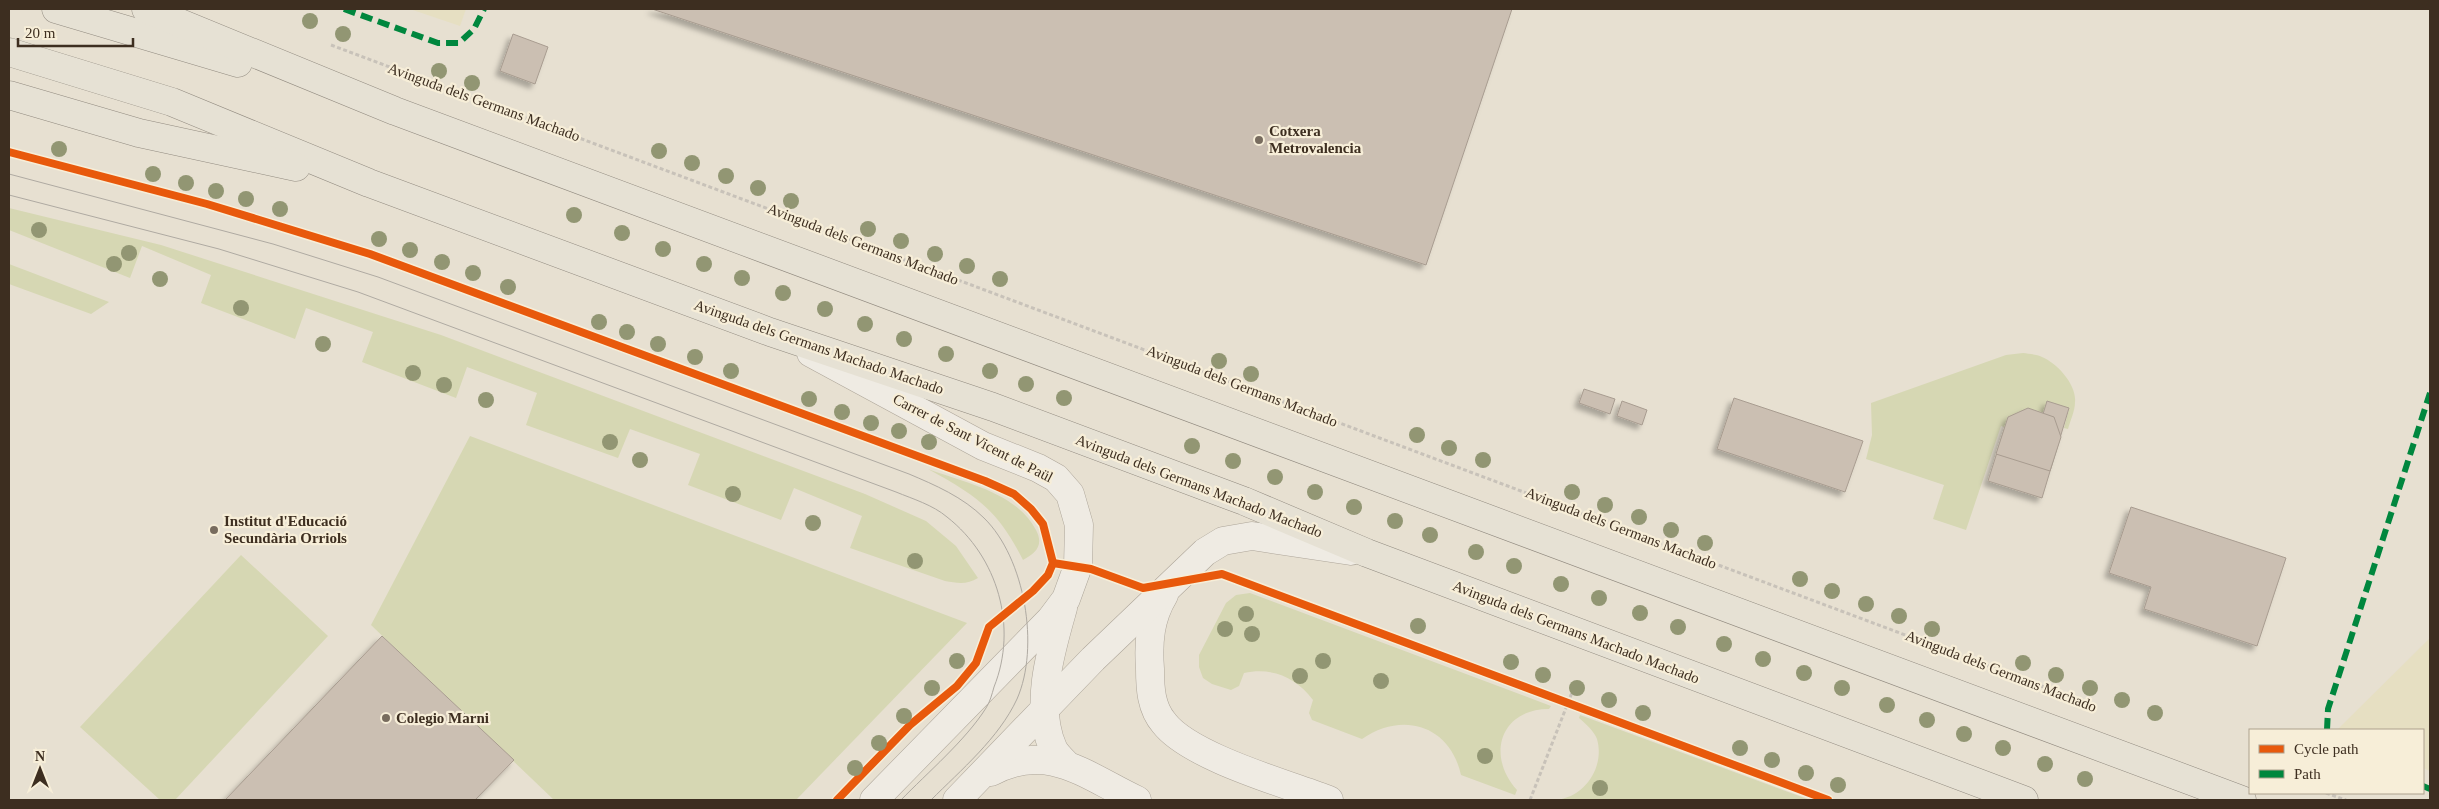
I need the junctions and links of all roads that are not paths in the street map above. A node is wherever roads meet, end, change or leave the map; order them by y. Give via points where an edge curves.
1 (56, 9) edge
2 (146, 9) edge
3 (9, 52) edge
4 (9, 95) edge
5 (394, 111) junction
6 (369, 183) junction
7 (770, 332) junction
8 (1367, 554) junction
9 (1173, 581) junction
10 (1066, 599) junction
11 (1044, 712) junction
12 (1064, 763) junction
13 (978, 779) junction
14 (874, 800) edge
15 (957, 800) edge
16 (1137, 800) edge
17 (1329, 800) edge
18 (2024, 800) edge
19 (2242, 800) edge

1 - 5 main road
2 - 5 main road
3 - 6 main road via 172,102
4 - 6 main road via 139,133
5 - 19 main road
6 - 7 main road, Avinguda dels Germans Machado Machado
7 - 8 main road, Avinguda dels Germans Machado Machado via 993,407 1244,501
7 - 10 street, Carrer de Sant Vicent de Paül via 983,446 1056,478 1070,494 1079,525 1078,566
8 - 9 street via 1252,536 1223,541 1205,552
8 - 18 main road, Avinguda dels Germans Machado Machado
9 - 11 street
9 - 17 street via 1156,609 1150,630 1150,688 1163,723 1180,740 1203,752
10 - 11 street via 1050,662
10 - 14 street, Carrer de Sant Vicent de Paül via 1051,619
11 - 12 street via 1053,749
11 - 13 street
12 - 13 street via 1028,758
12 - 16 street
13 - 15 street

